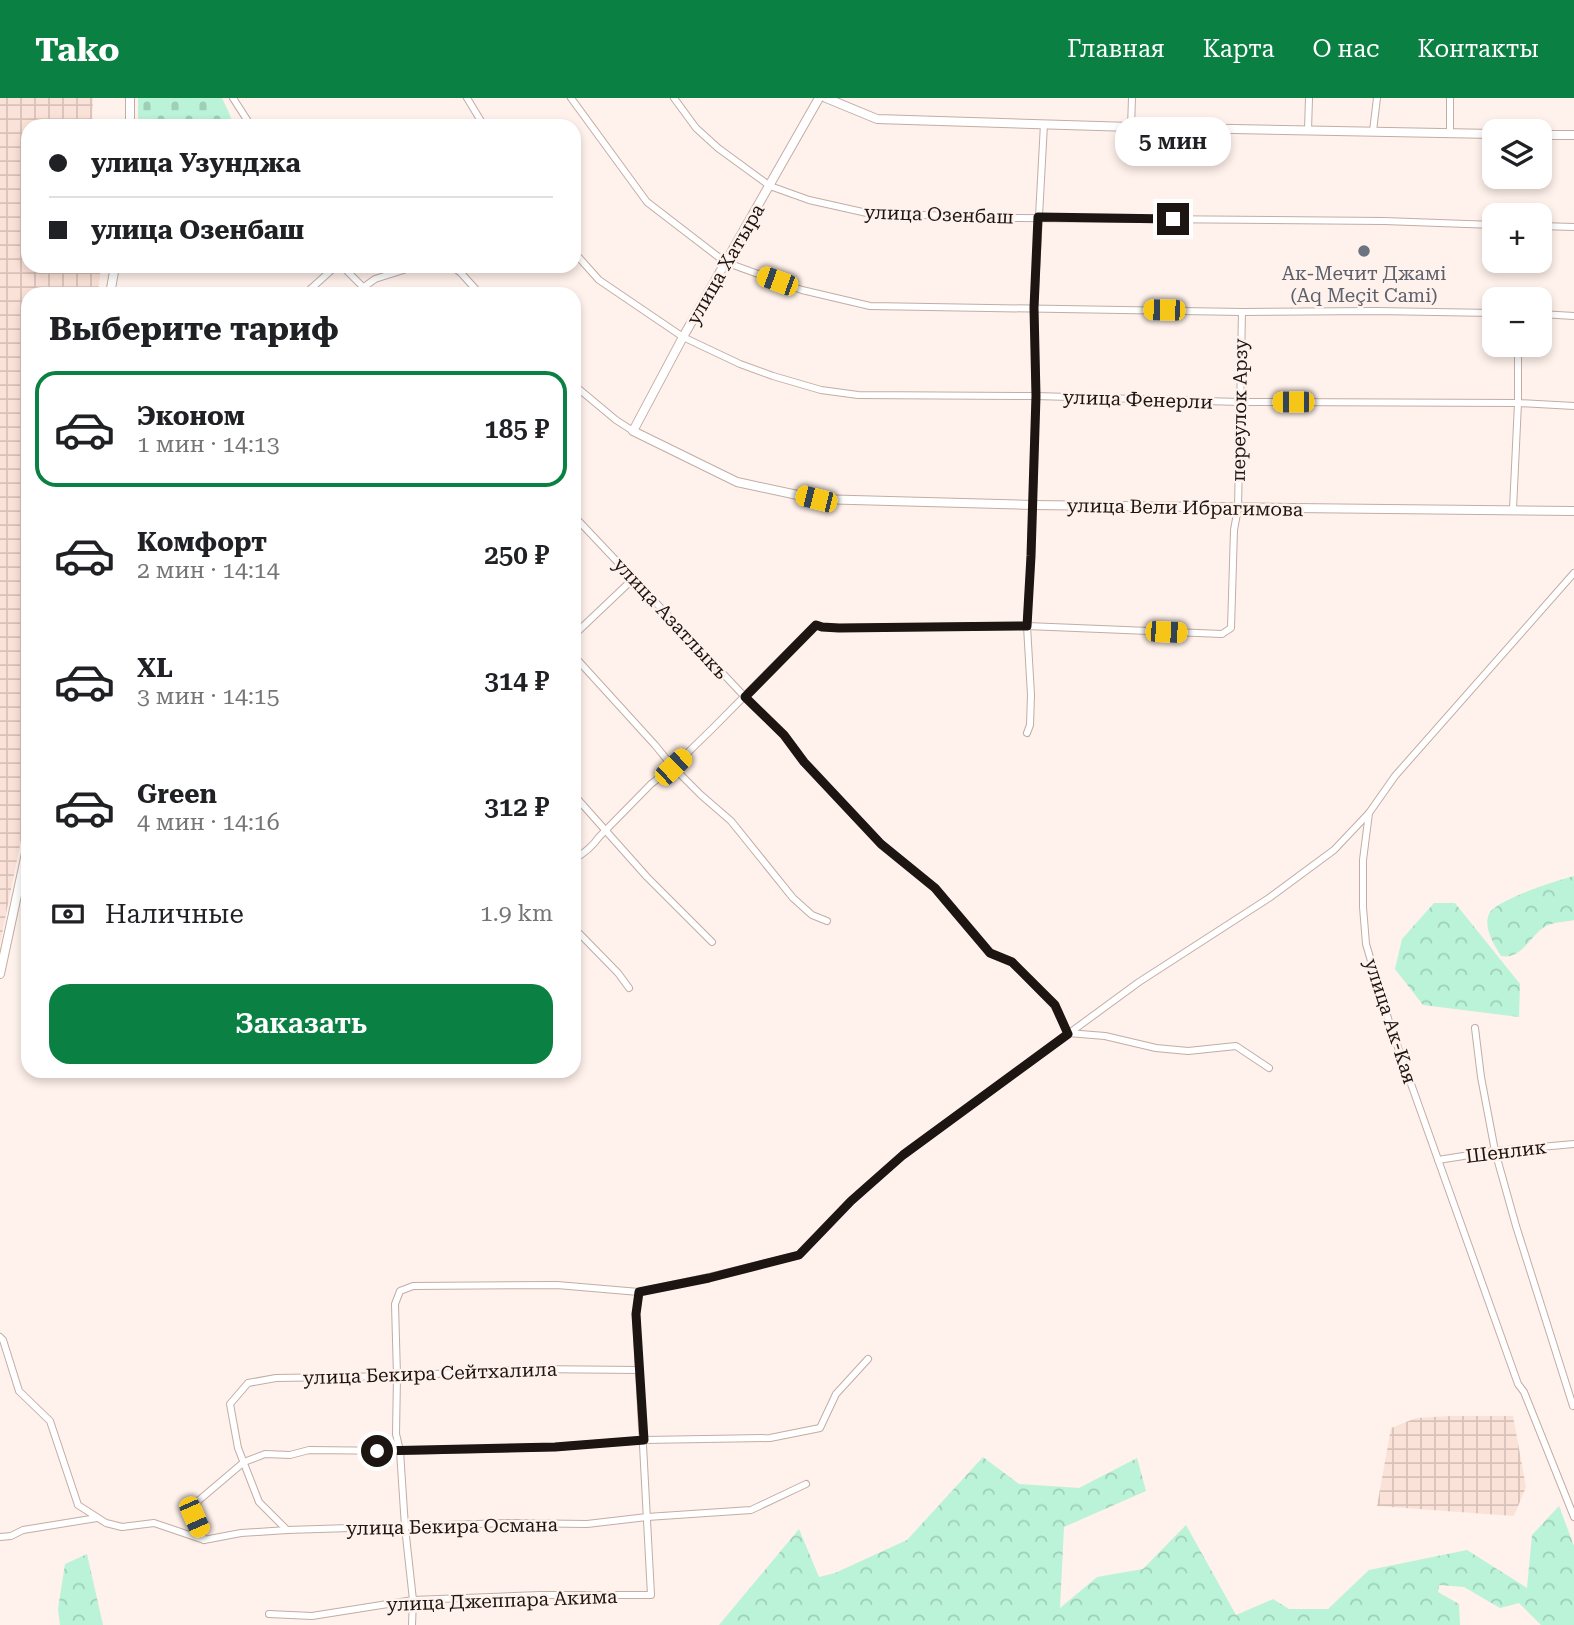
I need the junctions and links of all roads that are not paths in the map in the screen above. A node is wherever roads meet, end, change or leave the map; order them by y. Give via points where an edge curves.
1 (130, 98) edge
2 (233, 98) edge
3 (467, 98) edge
4 (571, 98) edge
5 (674, 98) edge
6 (819, 98) edge
7 (826, 98) edge
8 (1132, 98) edge
9 (1309, 98) edge
10 (1377, 98) edge
11 (1450, 98) edge
12 (130, 119) edge
13 (246, 119) edge
14 (480, 119) edge
15 (1044, 124) junction
16 (1131, 127) junction
17 (1308, 130) junction
18 (1373, 131) junction
19 (1450, 134) junction
20 (1482, 134) edge
21 (1552, 135) edge
22 (1574, 135) edge
23 (770, 186) junction
24 (1038, 217) junction
25 (1482, 225) edge
26 (1552, 227) edge
27 (1574, 228) edge
28 (581, 261) edge
29 (725, 262) junction
30 (330, 273) edge
31 (347, 273) edge
32 (394, 273) edge
33 (461, 273) edge
34 (314, 287) edge
35 (364, 287) joint
36 (474, 287) edge
37 (1034, 308) junction
38 (1241, 312) junction
39 (1482, 313) edge
40 (1552, 315) edge
41 (1574, 316) edge
42 (683, 337) junction
43 (1518, 357) edge
44 (581, 391) edge
45 (1036, 396) junction
46 (1239, 402) junction
47 (1518, 403) junction
48 (1574, 406) edge
49 (634, 431) junction
50 (1032, 505) junction
51 (1238, 508) junction
52 (1513, 509) junction
53 (1574, 511) edge
54 (581, 523) edge
55 (1574, 573) edge
56 (634, 579) junction
57 (1027, 626) junction
58 (581, 628) edge
59 (581, 664) edge
60 (745, 697) junction
61 (1027, 733) dead end
62 (673, 767) junction
63 (581, 802) edge
64 (1369, 813) junction
65 (607, 830) junction
66 (581, 855) edge
67 (21, 893) edge
68 (827, 920) dead end
69 (581, 935) edge
70 (712, 942) dead end
71 (0, 975) edge
72 (629, 988) dead end
73 (1475, 1028) dead end
74 (1068, 1034) junction
75 (1269, 1068) dead end
76 (1574, 1144) edge
77 (1495, 1151) junction
78 (1438, 1160) junction
79 (639, 1292) junction
80 (0, 1337) edge
81 (868, 1359) dead end
82 (639, 1370) junction
83 (397, 1377) junction
84 (1573, 1406) edge
85 (644, 1440) junction
86 (400, 1451) junction
87 (244, 1462) junction
88 (806, 1484) dead end
89 (648, 1517) junction
90 (1574, 1517) edge
91 (97, 1518) junction
92 (405, 1527) junction
93 (287, 1530) junction
94 (0, 1536) edge
95 (204, 1540) junction
96 (413, 1600) junction
97 (269, 1614) dead end
98 (412, 1625) edge

1 - 12 street
2 - 13 street
3 - 14 street
4 - 29 street via 647,202
5 - 23 street, улица Озенбаш via 696,128
6 - 23 street, улица Хатыра
7 - 15 street via 877,119
8 - 16 street
9 - 17 street
10 - 18 street
11 - 19 street
15 - 16 street
15 - 24 street
16 - 17 street
17 - 18 street
18 - 19 street
19 - 20 street
21 - 22 street
23 - 24 street, улица Озенбаш via 867,213
23 - 29 street, улица Хатыра
24 - 25 street, улица Озенбаш
24 - 37 street
26 - 27 street
28 - 42 street, улица Фенерли via 599,280
29 - 37 street via 802,290 870,306
29 - 42 street, улица Хатыра
30 - 34 street
31 - 35 street
32 - 35 street
33 - 36 street
37 - 38 street
37 - 45 street
38 - 39 street
38 - 46 street, переулок Арзу
40 - 41 street
42 - 45 street, улица Фенерли via 740,364 821,390 858,395
42 - 49 street, улица Хатыра
43 - 47 street
44 - 49 street, улица Вели Ибрагимова
45 - 46 street, улица Фенерли
45 - 50 street
46 - 47 street, улица Фенерли
46 - 51 street, переулок Арзу
47 - 48 street, улица Фенерли
47 - 52 street
49 - 50 street, улица Вели Ибрагимова via 737,482 816,499
50 - 51 street, улица Вели Ибрагимова
50 - 57 street
51 - 52 street, улица Вели Ибрагимова
51 - 57 street, переулок Арзу via 1231,628 1222,634
52 - 53 street, улица Вели Ибрагимова
54 - 56 street, улица Азатлыкъ
55 - 64 street, улица Ак-Кая via 1395,776
56 - 58 street
56 - 60 street, улица Азатлыкъ
57 - 60 street via 816,625
57 - 61 street via 1031,695
59 - 62 street
60 - 62 street
60 - 74 street, улица Азатлыкъ via 881,844 935,888 990,953 1012,962 1055,1005
62 - 65 street
62 - 68 street via 731,821 793,898 812,915
63 - 65 street
64 - 74 street via 1334,850 1269,898
64 - 78 street, улица Ак-Кая via 1363,860 1366,944
65 - 66 street
65 - 70 street
67 - 71 street
69 - 72 street
73 - 77 street
74 - 75 street via 1188,1051 1236,1046
74 - 79 street via 903,1155 799,1255
76 - 77 street, Шенлик
77 - 78 street, Шенлик
77 - 84 street
78 - 90 street, улица Ак-Кая via 1518,1384
79 - 82 street
79 - 83 street via 557,1285 413,1286 400,1291 395,1304
80 - 91 street via 19,1391 50,1421 78,1505
81 - 85 street via 836,1394 820,1427 769,1438
82 - 83 street, улица Бекира Сейтхалила via 527,1369
82 - 85 street
83 - 86 street
83 - 87 street, улица Бекира Сейтхалила via 276,1378 248,1383 230,1404
85 - 86 street
85 - 89 street
86 - 87 street via 309,1450 265,1454
86 - 92 street
87 - 93 street via 259,1502
87 - 95 street via 198,1501 194,1517
88 - 89 street, улица Бекира Османа via 751,1510
89 - 92 street, улица Бекира Османа via 587,1524
89 - 96 street, улица Джеппара Акима via 651,1595
91 - 94 street
91 - 95 street, улица Бекира Османа via 122,1527 154,1523
92 - 93 street, улица Бекира Османа
92 - 96 street
93 - 95 street, улица Бекира Османа
96 - 97 street, улица Джеппара Акима via 312,1616
96 - 98 street

